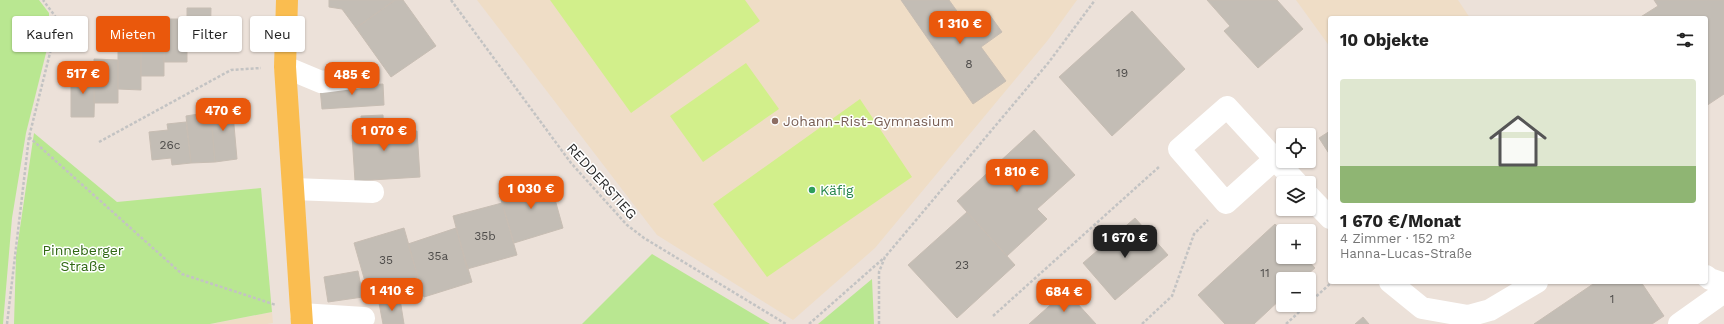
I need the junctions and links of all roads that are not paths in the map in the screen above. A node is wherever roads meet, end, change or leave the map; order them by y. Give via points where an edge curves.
1 (287, 0) edge
2 (285, 67) junction
3 (368, 76) dead end
4 (1275, 159) junction
5 (1291, 176) edge
6 (293, 190) junction
7 (373, 192) dead end
8 (1316, 203) edge
9 (1328, 216) edge
10 (1708, 277) edge
11 (1392, 284) edge
12 (1534, 284) edge
13 (1724, 284) edge
14 (1724, 292) edge
15 (364, 318) dead end
16 (302, 319) edge
17 (1453, 319) edge
18 (1679, 324) edge

1 - 2 main road
2 - 3 street via 321,82
2 - 6 main road
4 - 4 street via 1227,107 1178,149 1226,203
4 - 5 street
6 - 7 street
6 - 16 main road
8 - 9 street
10 - 13 street
11 - 17 street via 1422,308
12 - 17 street via 1490,310
14 - 18 street
15 - 16 street

